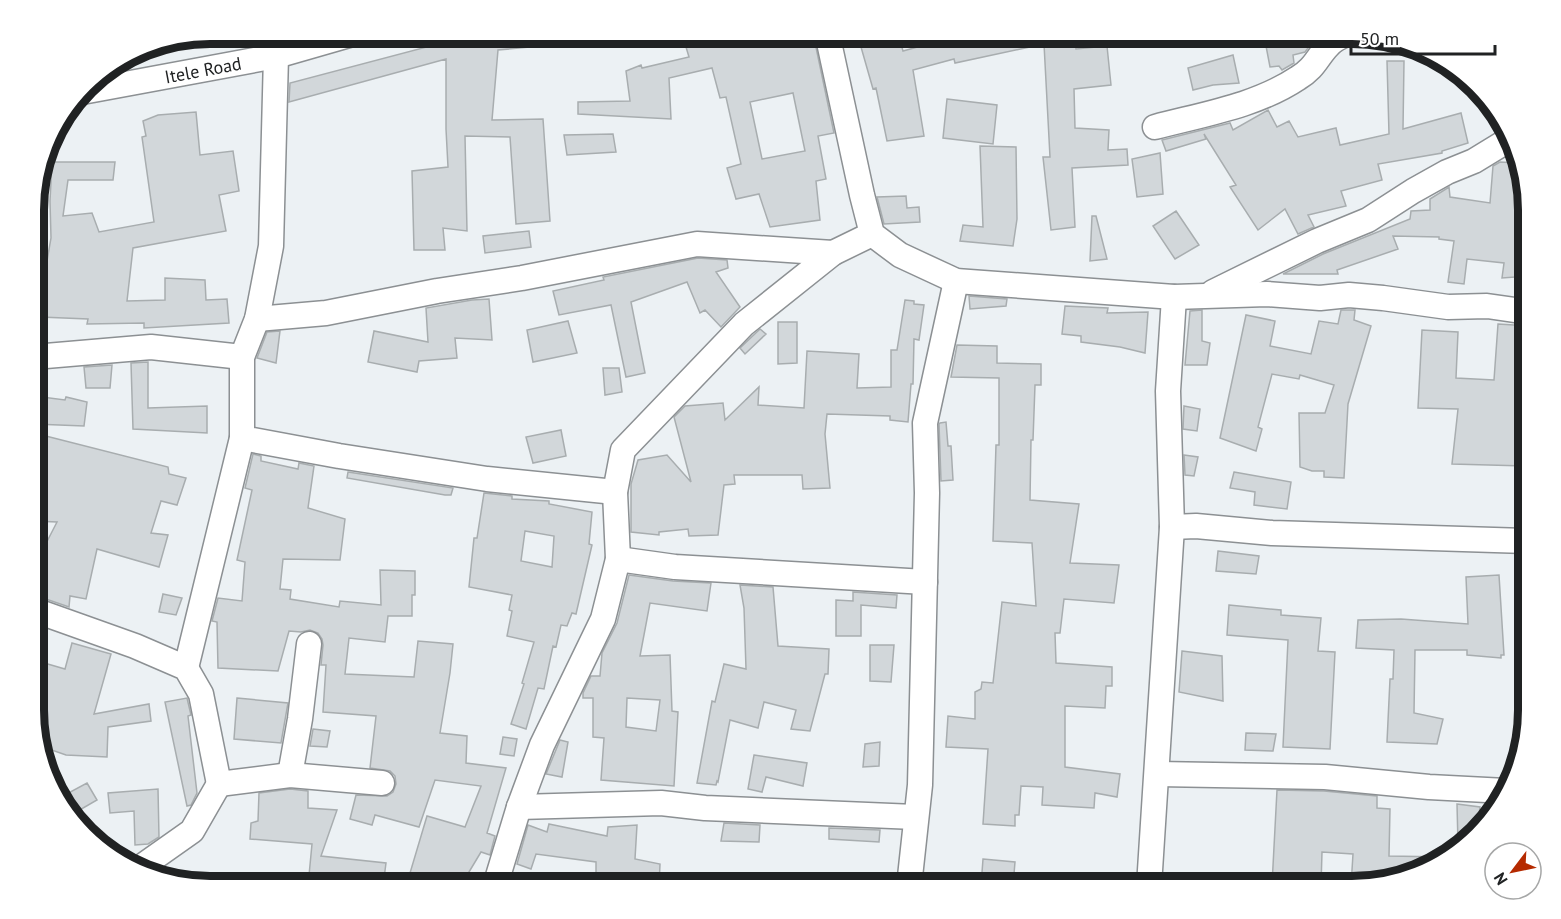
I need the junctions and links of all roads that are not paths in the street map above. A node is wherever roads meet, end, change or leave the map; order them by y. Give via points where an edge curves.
1 (318, 44) edge
2 (829, 44) edge
3 (1328, 44) edge
4 (276, 56) junction
5 (96, 89) edge
6 (1155, 127) dead end
7 (1503, 143) edge
8 (872, 234) junction
9 (833, 253) junction
10 (956, 280) junction
11 (1206, 295) junction
12 (1174, 297) junction
13 (1517, 310) edge
14 (257, 319) junction
15 (44, 356) edge
16 (242, 357) junction
17 (242, 438) junction
18 (615, 492) junction
19 (1172, 527) junction
20 (1517, 541) edge
21 (618, 559) junction
22 (926, 582) junction
23 (44, 614) edge
24 (309, 644) dead end
25 (186, 668) junction
26 (1158, 774) junction
27 (290, 775) junction
28 (382, 783) dead end
29 (219, 784) junction
30 (1496, 790) edge
31 (519, 807) junction
32 (915, 817) junction
33 (146, 863) edge
34 (910, 875) edge
35 (1150, 875) edge
36 (498, 876) edge

1 - 4 street, Itele Road
2 - 8 street
3 - 6 street via 1317,63 1300,78 1269,95
4 - 5 street, Itele Road
4 - 14 street via 271,246
7 - 11 street via 1368,220
8 - 9 street
8 - 10 street via 900,255
9 - 14 street via 697,244 326,313
9 - 18 street via 744,324 623,450
10 - 12 street
10 - 22 street via 925,423
11 - 12 street
11 - 13 street via 1349,295
12 - 19 street via 1168,391
14 - 16 street
15 - 16 street via 152,347
16 - 17 street
17 - 18 street via 487,479
17 - 25 street
18 - 21 street
19 - 20 street
19 - 26 street
21 - 22 street via 675,567
21 - 31 street via 603,620 542,745
22 - 32 street via 920,785
23 - 25 street
24 - 27 street
25 - 29 street via 201,694
26 - 30 street via 1325,777
26 - 35 street
27 - 28 street
27 - 29 street
29 - 33 street via 192,831
31 - 32 street via 661,804
31 - 36 street
32 - 34 street

